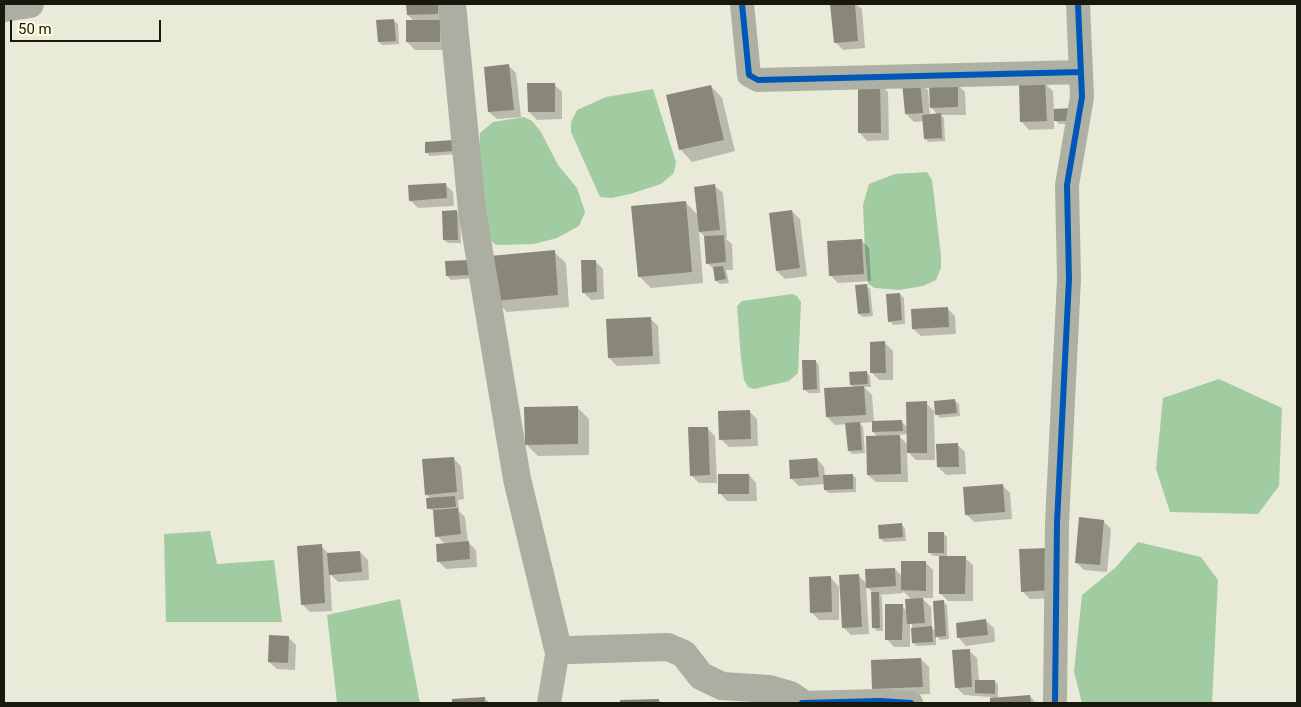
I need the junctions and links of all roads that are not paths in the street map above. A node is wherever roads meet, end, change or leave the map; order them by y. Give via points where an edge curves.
1 (30, 4) edge
2 (452, 4) edge
3 (742, 4) edge
4 (1078, 4) edge
5 (4, 8) edge
6 (1081, 72) junction
7 (558, 649) junction
8 (549, 703) edge
9 (802, 703) edge
10 (911, 703) edge
11 (1055, 703) edge

1 - 5 main road
2 - 7 main road via 472,210 517,479
3 - 6 street via 749,75 758,80
4 - 6 street
6 - 11 street via 1082,97 1067,185 1069,278 1056,523
7 - 8 street
7 - 9 main road via 668,647 684,654 700,676 722,686 769,689
9 - 10 street

